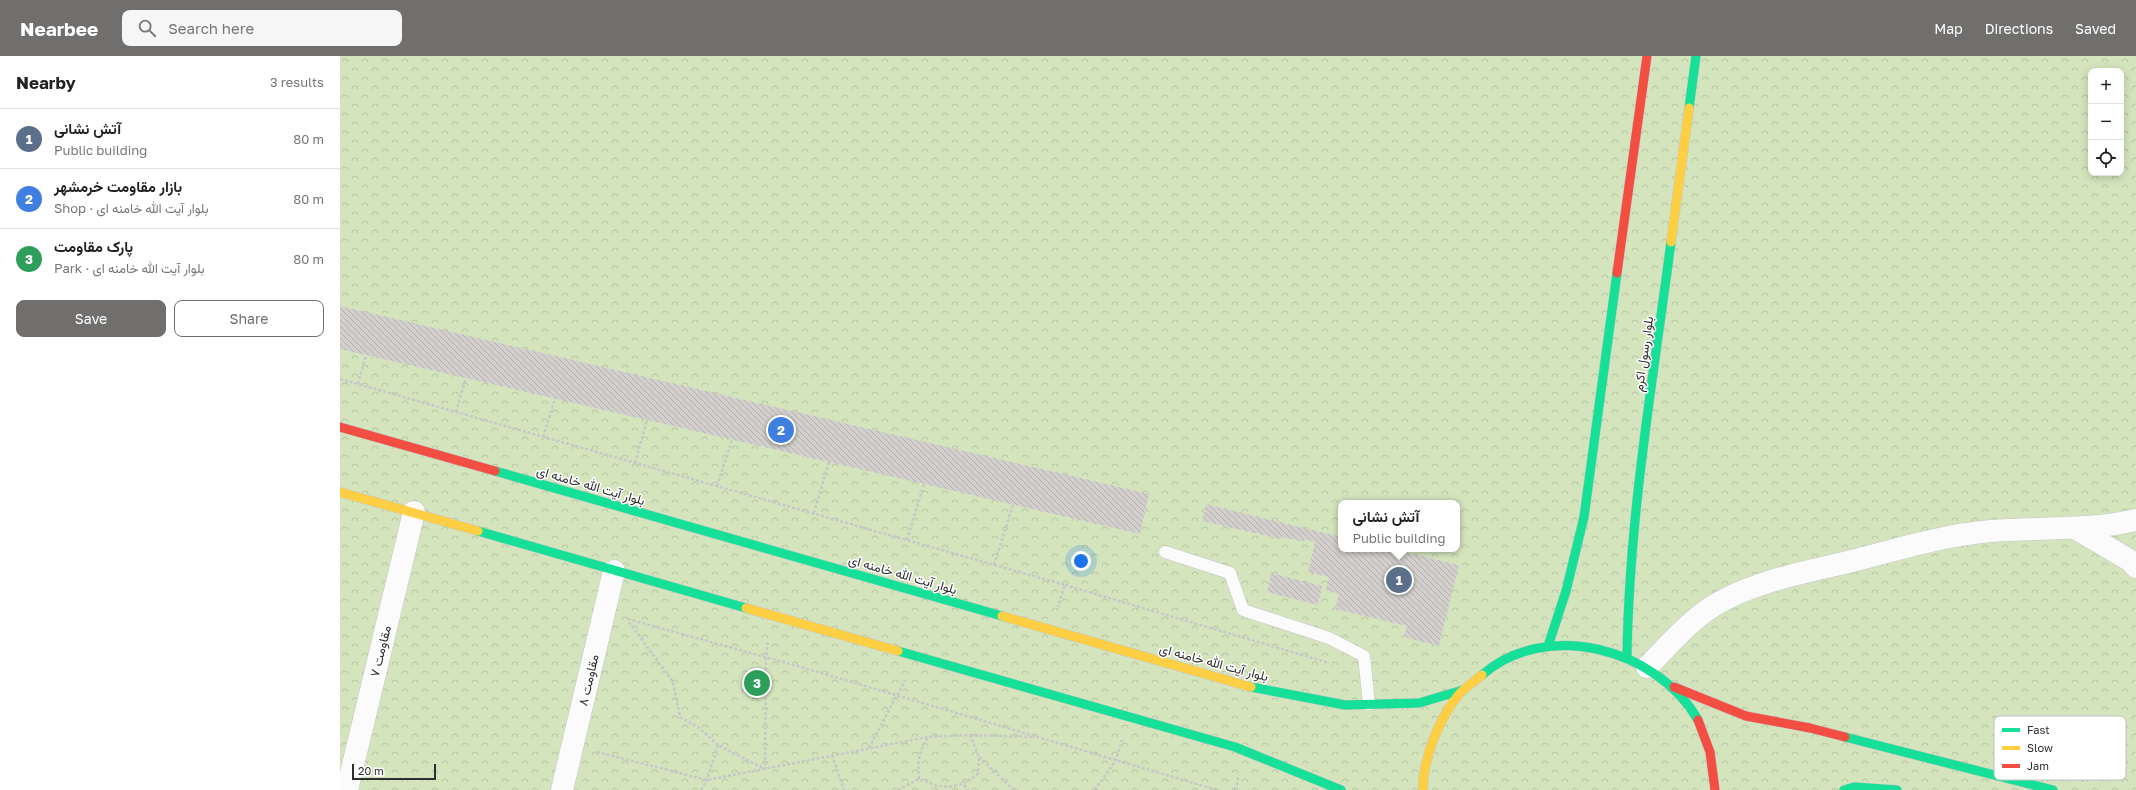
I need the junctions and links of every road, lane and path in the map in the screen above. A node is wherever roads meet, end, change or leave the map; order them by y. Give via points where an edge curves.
1 (1647, 56) edge
2 (1696, 56) edge
3 (366, 355) dead end
4 (466, 378) dead end
5 (340, 379) edge
6 (358, 384) junction
7 (555, 399) dead end
8 (456, 412) junction
9 (647, 420) dead end
10 (340, 427) edge
11 (543, 436) junction
12 (732, 440) dead end
13 (829, 462) dead end
14 (635, 463) junction
15 (924, 484) dead end
16 (718, 486) junction
17 (340, 492) edge
18 (1012, 505) dead end
19 (414, 512) junction
20 (814, 514) junction
21 (2136, 520) edge
22 (2075, 528) junction
23 (907, 540) junction
24 (1165, 552) dead end
25 (994, 565) junction
26 (2136, 567) edge
27 (614, 571) junction
28 (1065, 585) junction
29 (773, 615) junction
30 (1051, 630) junction
31 (1548, 646) junction
32 (917, 656) junction
33 (1627, 656) junction
34 (766, 657) junction
35 (1647, 667) junction
36 (1366, 674) junction
37 (1672, 686) junction
38 (1463, 690) junction
39 (897, 695) junction
40 (1369, 704) junction
41 (1130, 717) junction
42 (970, 735) junction
43 (1038, 737) junction
44 (928, 738) junction
45 (718, 745) junction
46 (868, 749) junction
47 (597, 752) dead end
48 (832, 755) junction
49 (979, 757) junction
50 (1116, 760) junction
51 (765, 769) junction
52 (1994, 775) edge
53 (919, 779) junction
54 (707, 780) junction
55 (2014, 780) edge
56 (964, 785) junction
57 (347, 790) edge
58 (562, 790) edge
59 (701, 790) edge
60 (844, 790) edge
61 (898, 790) edge
62 (968, 790) edge
63 (1014, 790) edge
64 (1095, 790) edge
65 (1217, 790) edge
66 (1341, 790) edge
67 (1423, 790) edge
68 (1715, 790) edge
69 (1844, 790) edge
70 (1897, 790) edge
71 (2053, 790) edge

1 - 31 main road via 1584,517 1566,591
2 - 33 main road, بلوار رسول اکرم via 1634,521 1628,592
3 - 6 path
4 - 8 path
5 - 6 path
6 - 8 path
7 - 11 path
8 - 11 path
9 - 14 path
10 - 30 main road, بلوار آیت الله خامنه ای
11 - 14 path
12 - 16 path
13 - 20 path
14 - 16 path
15 - 23 path
16 - 20 path
17 - 19 main road
18 - 25 path
19 - 27 main road
19 - 57 street, مقاومت ۷
20 - 23 path
21 - 22 street
22 - 26 street via 2131,561
22 - 35 street via 1989,531 1920,542 1762,583 1722,601 1688,626
23 - 25 path
24 - 36 lane via 1230,573 1243,610 1329,638 1364,656
25 - 28 path
27 - 29 main road
27 - 58 street, مقاومت ۸
28 - 30 path
28 - 36 path
29 - 32 main road
29 - 34 path
30 - 40 main road, بلوار آیت الله خامنه ای via 1246,686 1344,705
31 - 33 main road via 1575,644 1602,648
31 - 38 main road via 1517,654 1488,669
32 - 39 path
32 - 41 main road
33 - 35 main road
34 - 39 path
34 - 45 path via 627,619 673,682 680,717 698,726
34 - 51 path
35 - 37 main road
36 - 40 lane
37 - 52 main road via 1746,716 1810,728
37 - 68 main road via 1697,718 1712,755
38 - 40 main road, بلوار آیت الله خامنه ای via 1419,703
38 - 67 main road via 1443,717 1429,747
39 - 43 path
39 - 46 path
41 - 50 path
41 - 66 main road via 1235,747
42 - 43 path
42 - 44 path
42 - 49 path
43 - 50 path
44 - 46 path
44 - 53 path via 921,748 917,762
45 - 51 path
45 - 54 path
46 - 48 path
47 - 54 path
48 - 51 path
48 - 60 path
49 - 56 path via 978,774
49 - 63 path
50 - 64 path
50 - 65 path
51 - 54 path
53 - 56 path via 939,788
53 - 61 path
54 - 59 path
55 - 71 main road
56 - 62 path
69 - 70 main road via 1854,787

